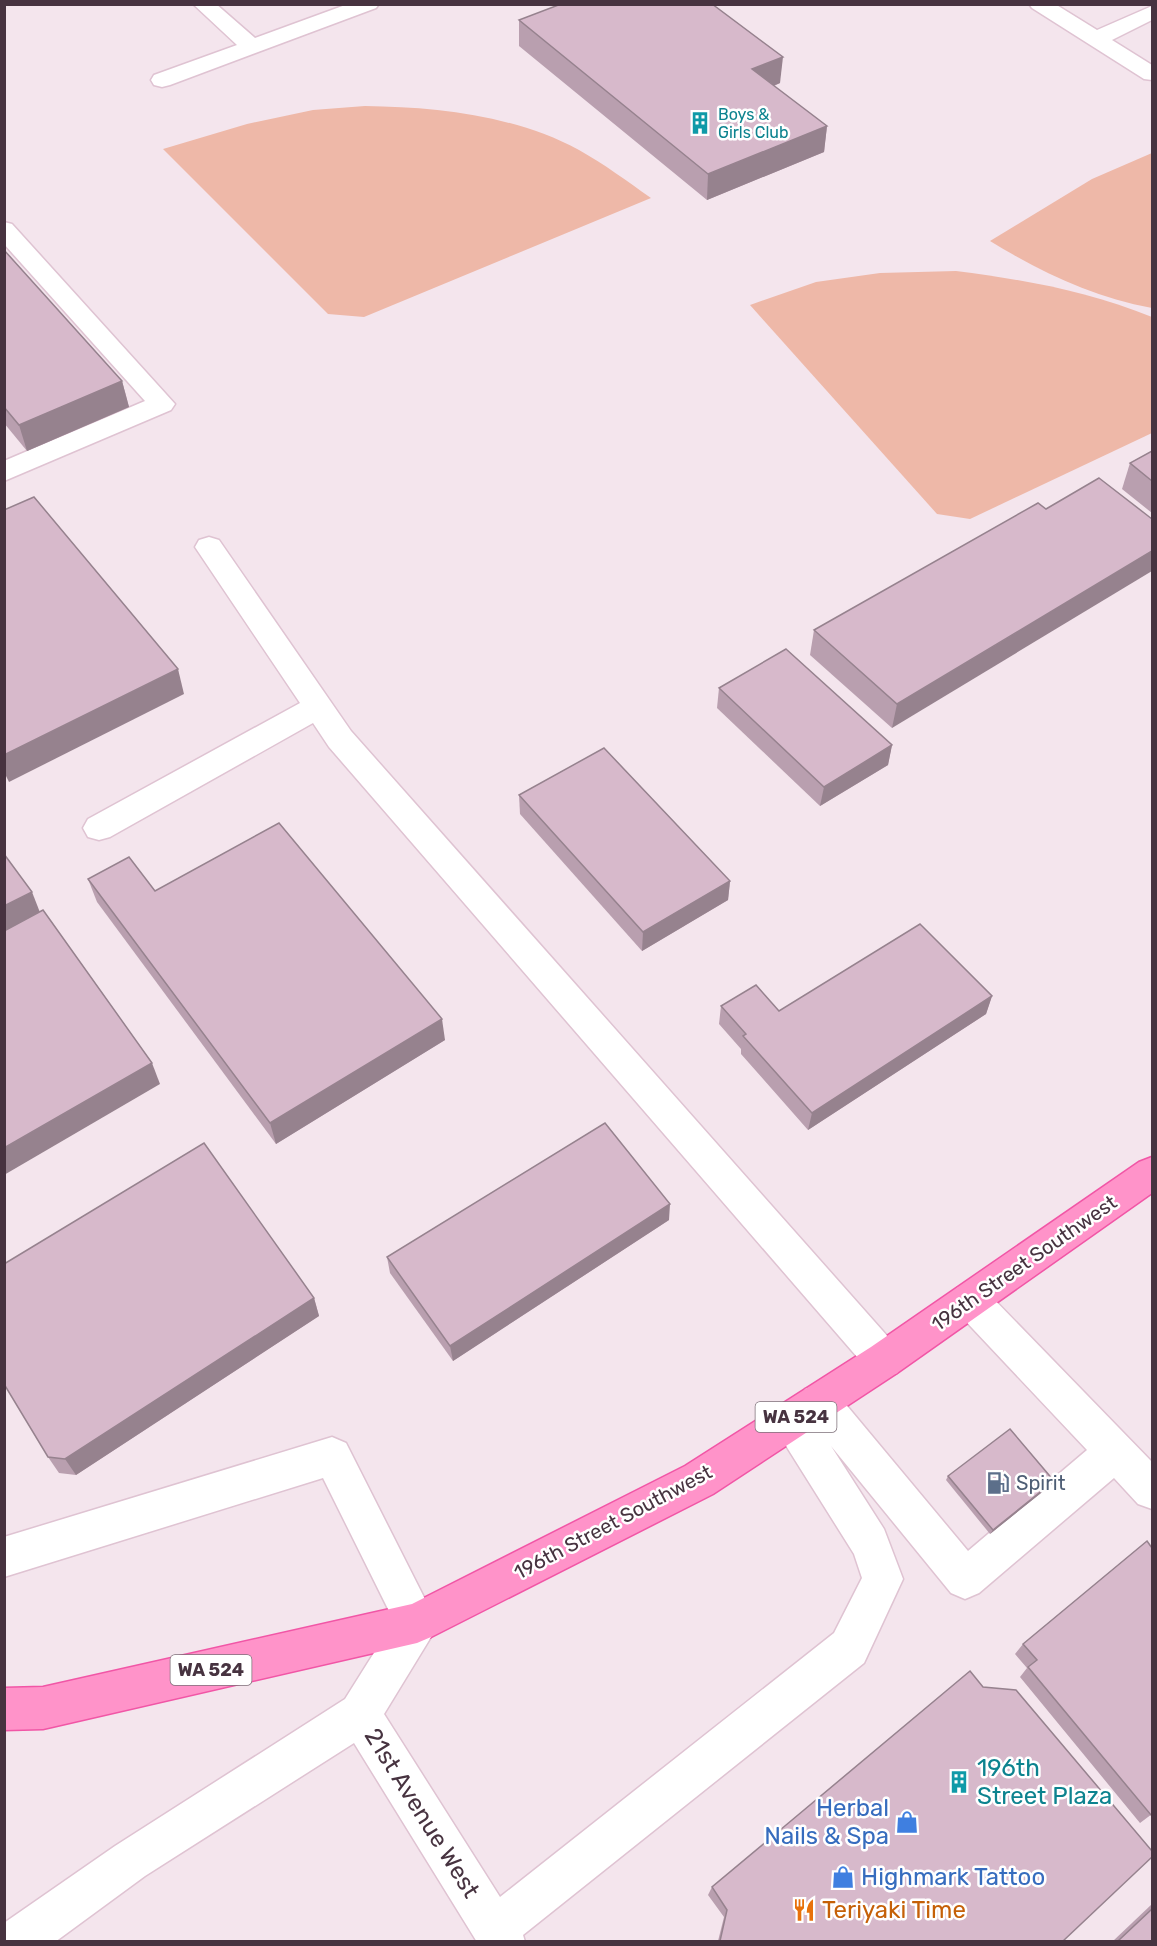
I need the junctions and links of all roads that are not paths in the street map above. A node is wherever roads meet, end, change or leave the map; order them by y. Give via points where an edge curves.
1 (203, 4) edge
2 (369, 4) edge
3 (1040, 4) edge
4 (1152, 12) edge
5 (1096, 39) junction
6 (252, 47) junction
7 (1152, 74) edge
8 (162, 80) dead end
9 (4, 229) edge
10 (4, 472) edge
11 (209, 547) dead end
12 (318, 707) junction
13 (99, 828) dead end
14 (1152, 1173) edge
15 (970, 1300) junction
16 (884, 1360) junction
17 (806, 1411) junction
18 (1116, 1451) junction
19 (1152, 1490) edge
20 (4, 1557) edge
21 (417, 1623) junction
22 (4, 1709) edge
23 (360, 1714) junction
24 (499, 1935) edge
25 (16, 1941) edge

1 - 6 street
2 - 6 street
3 - 5 street
4 - 5 street
5 - 7 street
6 - 8 street
9 - 10 street via 162,404
11 - 12 street
12 - 13 street
12 - 16 street via 340,739
14 - 15 main road, 196th Street Southwest / WA 524
15 - 16 main road, 196th Street Southwest / WA 524
15 - 18 street
16 - 17 main road, 196th Street Southwest / WA 524
17 - 18 street via 965,1579
17 - 21 main road, 196th Street Southwest / WA 524 via 699,1480
17 - 24 street via 870,1543 883,1580 849,1648
18 - 19 street
20 - 21 street via 332,1456
21 - 22 main road, 196th Street Southwest / WA 524 via 43,1708
21 - 23 street, 21st Avenue West
23 - 24 street, 21st Avenue West
23 - 25 street via 130,1862

